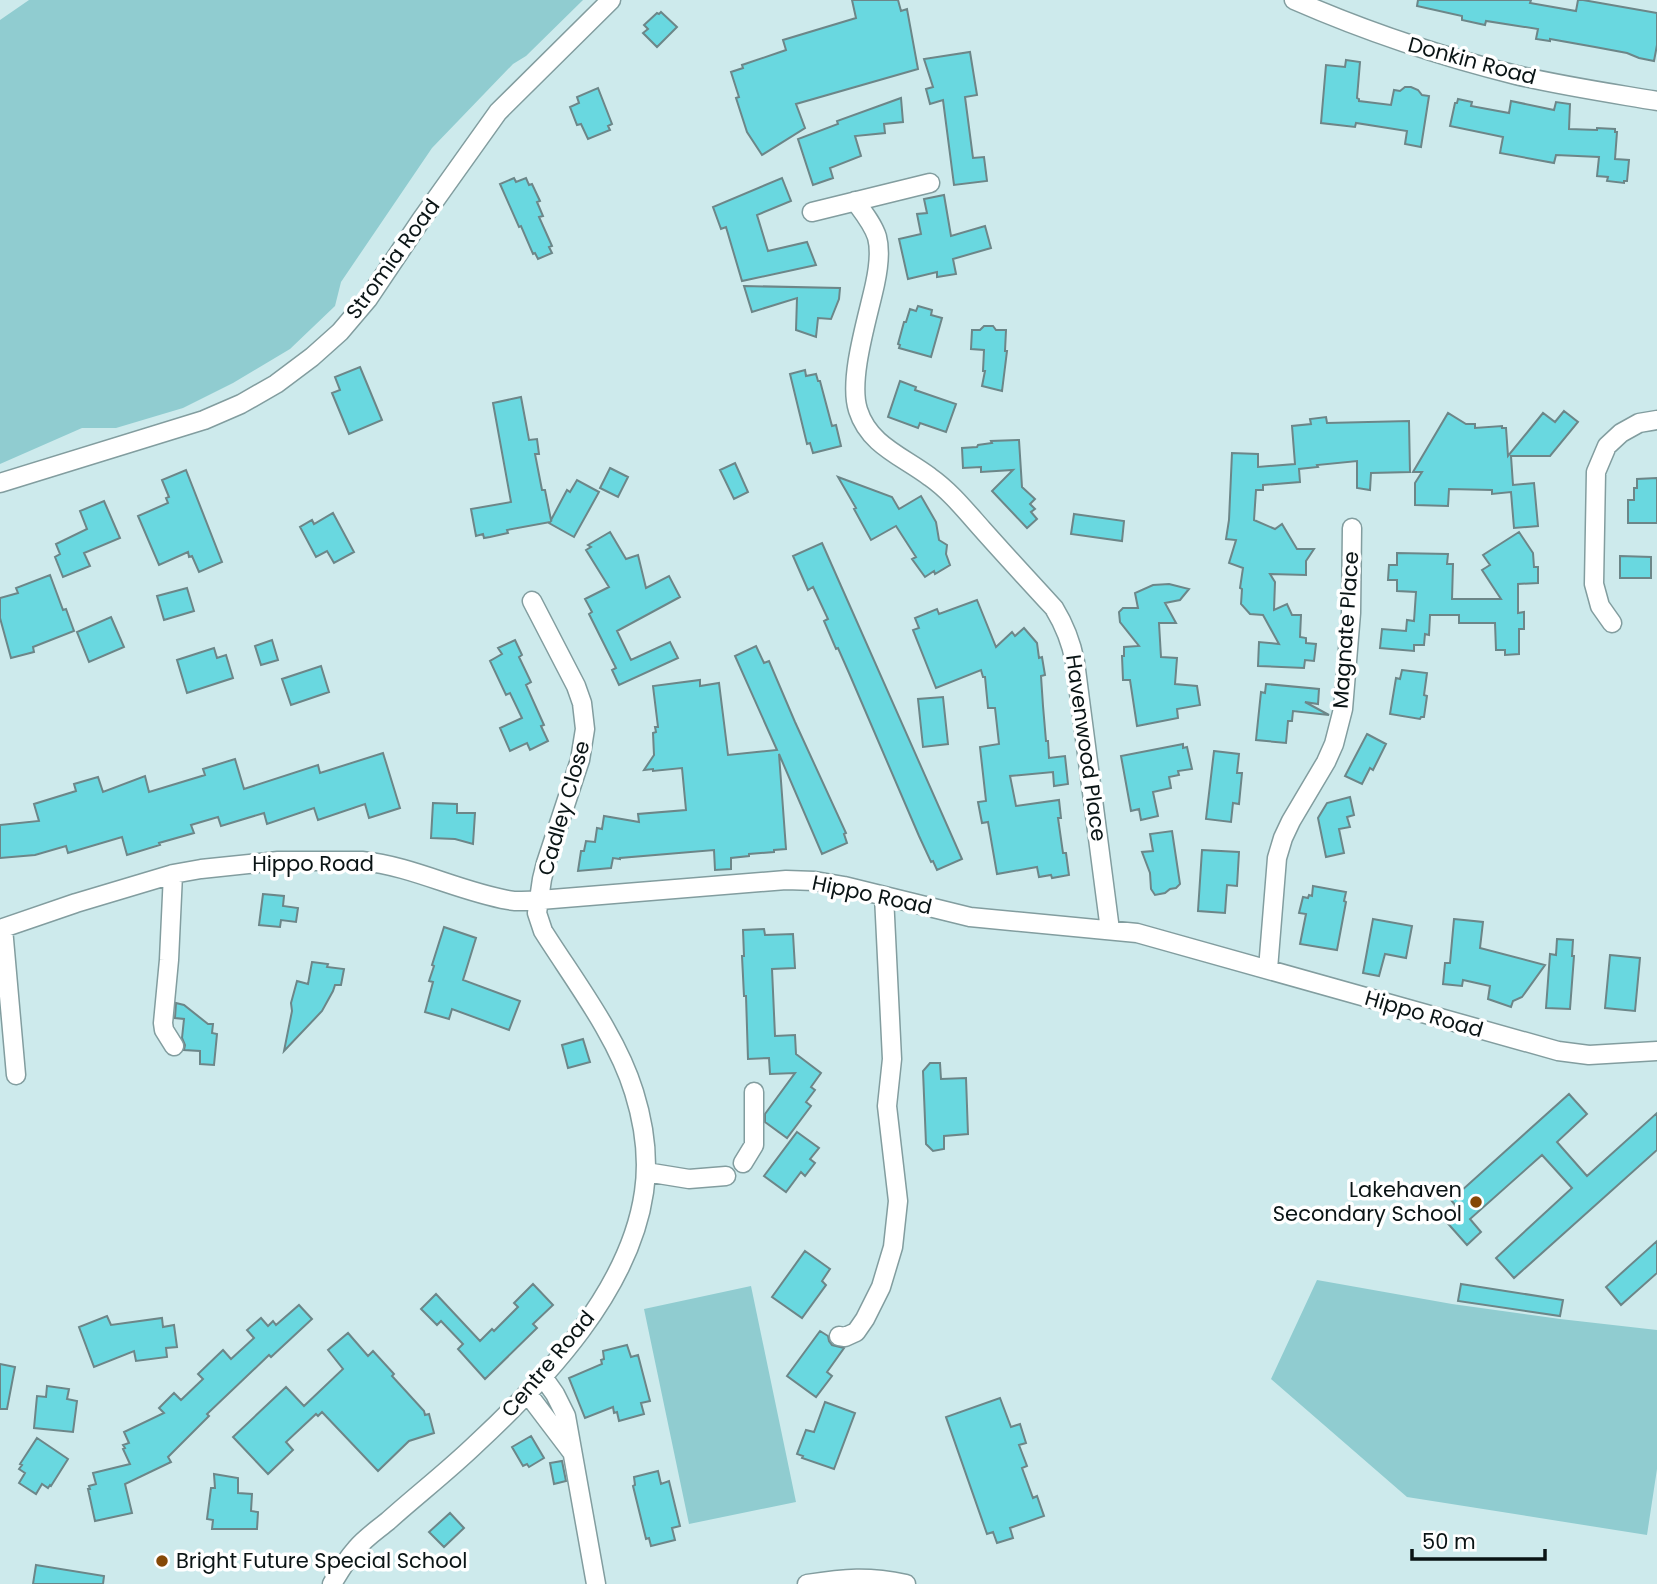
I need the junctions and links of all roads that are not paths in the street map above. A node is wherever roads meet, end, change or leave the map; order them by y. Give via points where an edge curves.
1 (611, 0) edge
2 (1294, 0) edge
3 (1657, 101) edge
4 (930, 183) dead end
5 (855, 201) junction
6 (812, 212) dead end
7 (1657, 420) edge
8 (0, 483) edge
9 (1352, 528) dead end
10 (532, 601) dead end
11 (1612, 622) dead end
12 (173, 874) junction
13 (884, 896) junction
14 (540, 900) junction
15 (2, 928) edge
16 (1110, 930) junction
17 (1268, 969) junction
18 (174, 1046) dead end
19 (1657, 1051) edge
20 (16, 1075) dead end
21 (754, 1092) dead end
22 (743, 1163) dead end
23 (646, 1172) junction
24 (726, 1175) dead end
25 (839, 1336) dead end
26 (543, 1377) junction
27 (527, 1394) junction
28 (573, 1454) junction
29 (332, 1584) edge
30 (596, 1584) edge
31 (807, 1584) edge
32 (906, 1584) edge

1 - 8 street, Stromia Road via 498,112 368,299 312,357 276,384 204,419
2 - 3 street, Donkin Road via 1462,61
4 - 5 street
5 - 6 street
5 - 16 street, Havenwood Place via 877,237 879,255 854,389 857,409 877,442 944,488 1063,623 1075,662
7 - 11 street via 1621,433 1606,446 1596,472 1594,584 1600,606
9 - 17 street, Magnate Place via 1343,709 1334,744 1291,821 1277,858
10 - 14 street, Cadley Close via 576,686 585,729 580,760 546,863
12 - 14 street, Hippo Road via 257,862 362,861 507,900
12 - 15 street, Hippo Road
12 - 18 street via 163,1023
13 - 14 street, Hippo Road via 815,881 786,880
13 - 16 street, Hippo Road via 970,917
13 - 25 street via 891,1059 887,1106 898,1201 893,1247 881,1287 856,1332
14 - 23 street, Centre Road via 537,914 542,931 605,1029 634,1091 644,1130
15 - 20 street
16 - 17 street, Hippo Road via 1138,933
17 - 19 street, Hippo Road via 1558,1051 1589,1055
21 - 22 street via 754,1145
23 - 24 street via 689,1179
23 - 26 street, Centre Road via 641,1210 609,1288
26 - 27 street, Centre Road
26 - 28 street via 566,1416
27 - 28 street
27 - 29 street, Centre Road via 477,1444 356,1548
28 - 30 street
31 - 32 street via 847,1578

